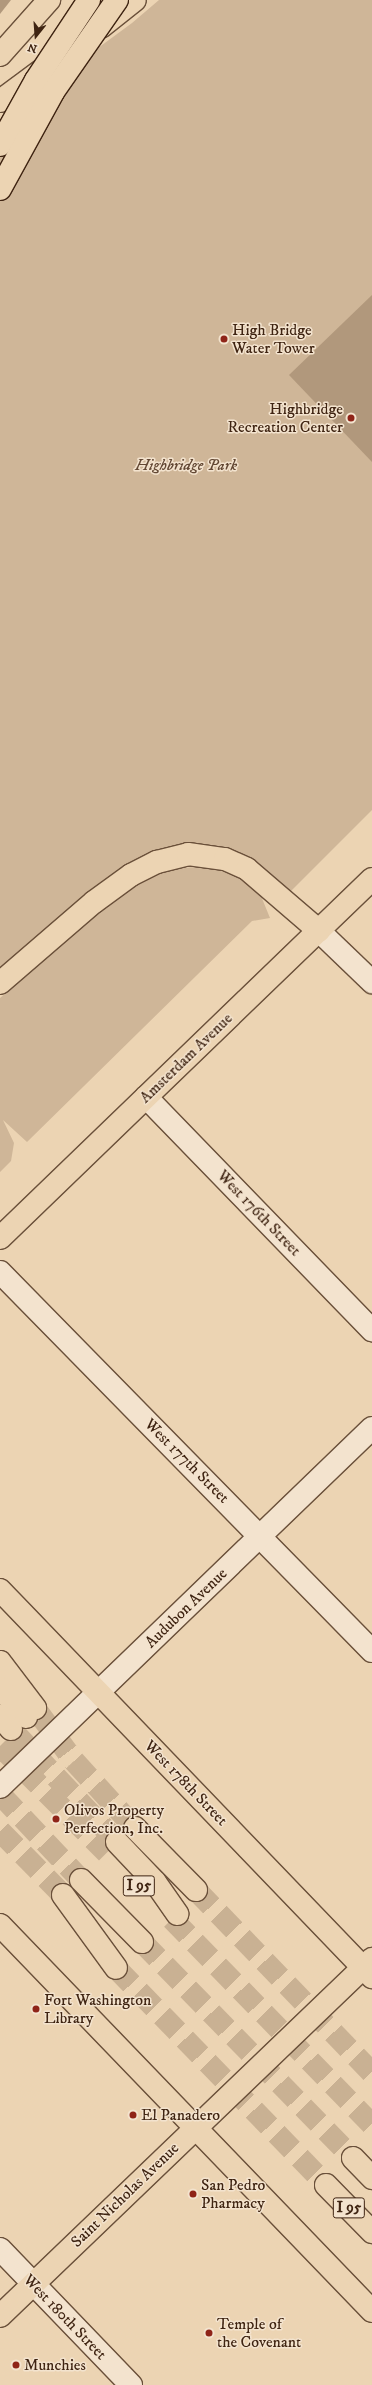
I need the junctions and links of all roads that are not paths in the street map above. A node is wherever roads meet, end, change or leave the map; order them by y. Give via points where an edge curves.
1 (49, 0) edge
2 (88, 0) edge
3 (117, 0) edge
4 (135, 0) edge
5 (0, 55) edge
6 (0, 101) edge
7 (0, 145) edge
8 (0, 189) edge
9 (372, 879) edge
10 (318, 931) junction
11 (372, 982) edge
12 (0, 983) edge
13 (146, 1097) junction
14 (0, 1238) edge
15 (0, 1272) edge
16 (372, 1330) edge
17 (372, 1428) edge
18 (260, 1536) junction
19 (0, 1590) edge
20 (372, 1651) edge
21 (0, 1662) edge
22 (0, 1688) edge
23 (98, 1692) junction
24 (18, 1718) edge
25 (0, 1787) edge
26 (135, 1828) tunnel mouth
27 (112, 1848) tunnel mouth
28 (81, 1880) tunnel mouth
29 (196, 1890) tunnel mouth
30 (59, 1900) tunnel mouth
31 (174, 1917) tunnel mouth
32 (0, 1925) edge
33 (142, 1942) tunnel mouth
34 (116, 1968) tunnel mouth
35 (369, 1968) edge
36 (195, 2127) junction
37 (353, 2158) tunnel mouth
38 (372, 2178) edge
39 (326, 2185) tunnel mouth
40 (372, 2232) edge
41 (0, 2249) edge
42 (34, 2284) junction
43 (372, 2311) edge
44 (0, 2316) edge
45 (131, 2385) edge

1 - 5 main road
2 - 7 main road, bridge via 36,80
3 - 8 main road, bridge via 53,92
4 - 6 main road
9 - 10 main road, Amsterdam Avenue
10 - 11 street
10 - 12 main road via 240,865 210,855 183,855 157,862 131,875 94,902
10 - 13 main road, Amsterdam Avenue
13 - 14 main road, Amsterdam Avenue
13 - 16 street, West 176th Street
15 - 18 street, West 177th Street
17 - 18 street, Audubon Avenue
18 - 20 street, West 177th Street
18 - 23 street, Audubon Avenue
19 - 23 main road, West 178th Street
21 - 24 main road
22 - 24 main road
23 - 25 street, Audubon Avenue
23 - 35 main road, West 178th Street
26 - 29 main road, I 95
27 - 31 main road via 155,1882
28 - 33 main road, I 95
30 - 34 main road
32 - 36 main road
35 - 36 main road, Saint Nicholas Avenue
36 - 42 main road, Saint Nicholas Avenue
36 - 43 main road
37 - 38 main road, I 95
39 - 40 main road, I 95
41 - 42 street, West 180th Street
42 - 44 main road, Saint Nicholas Avenue
42 - 45 street, West 180th Street

